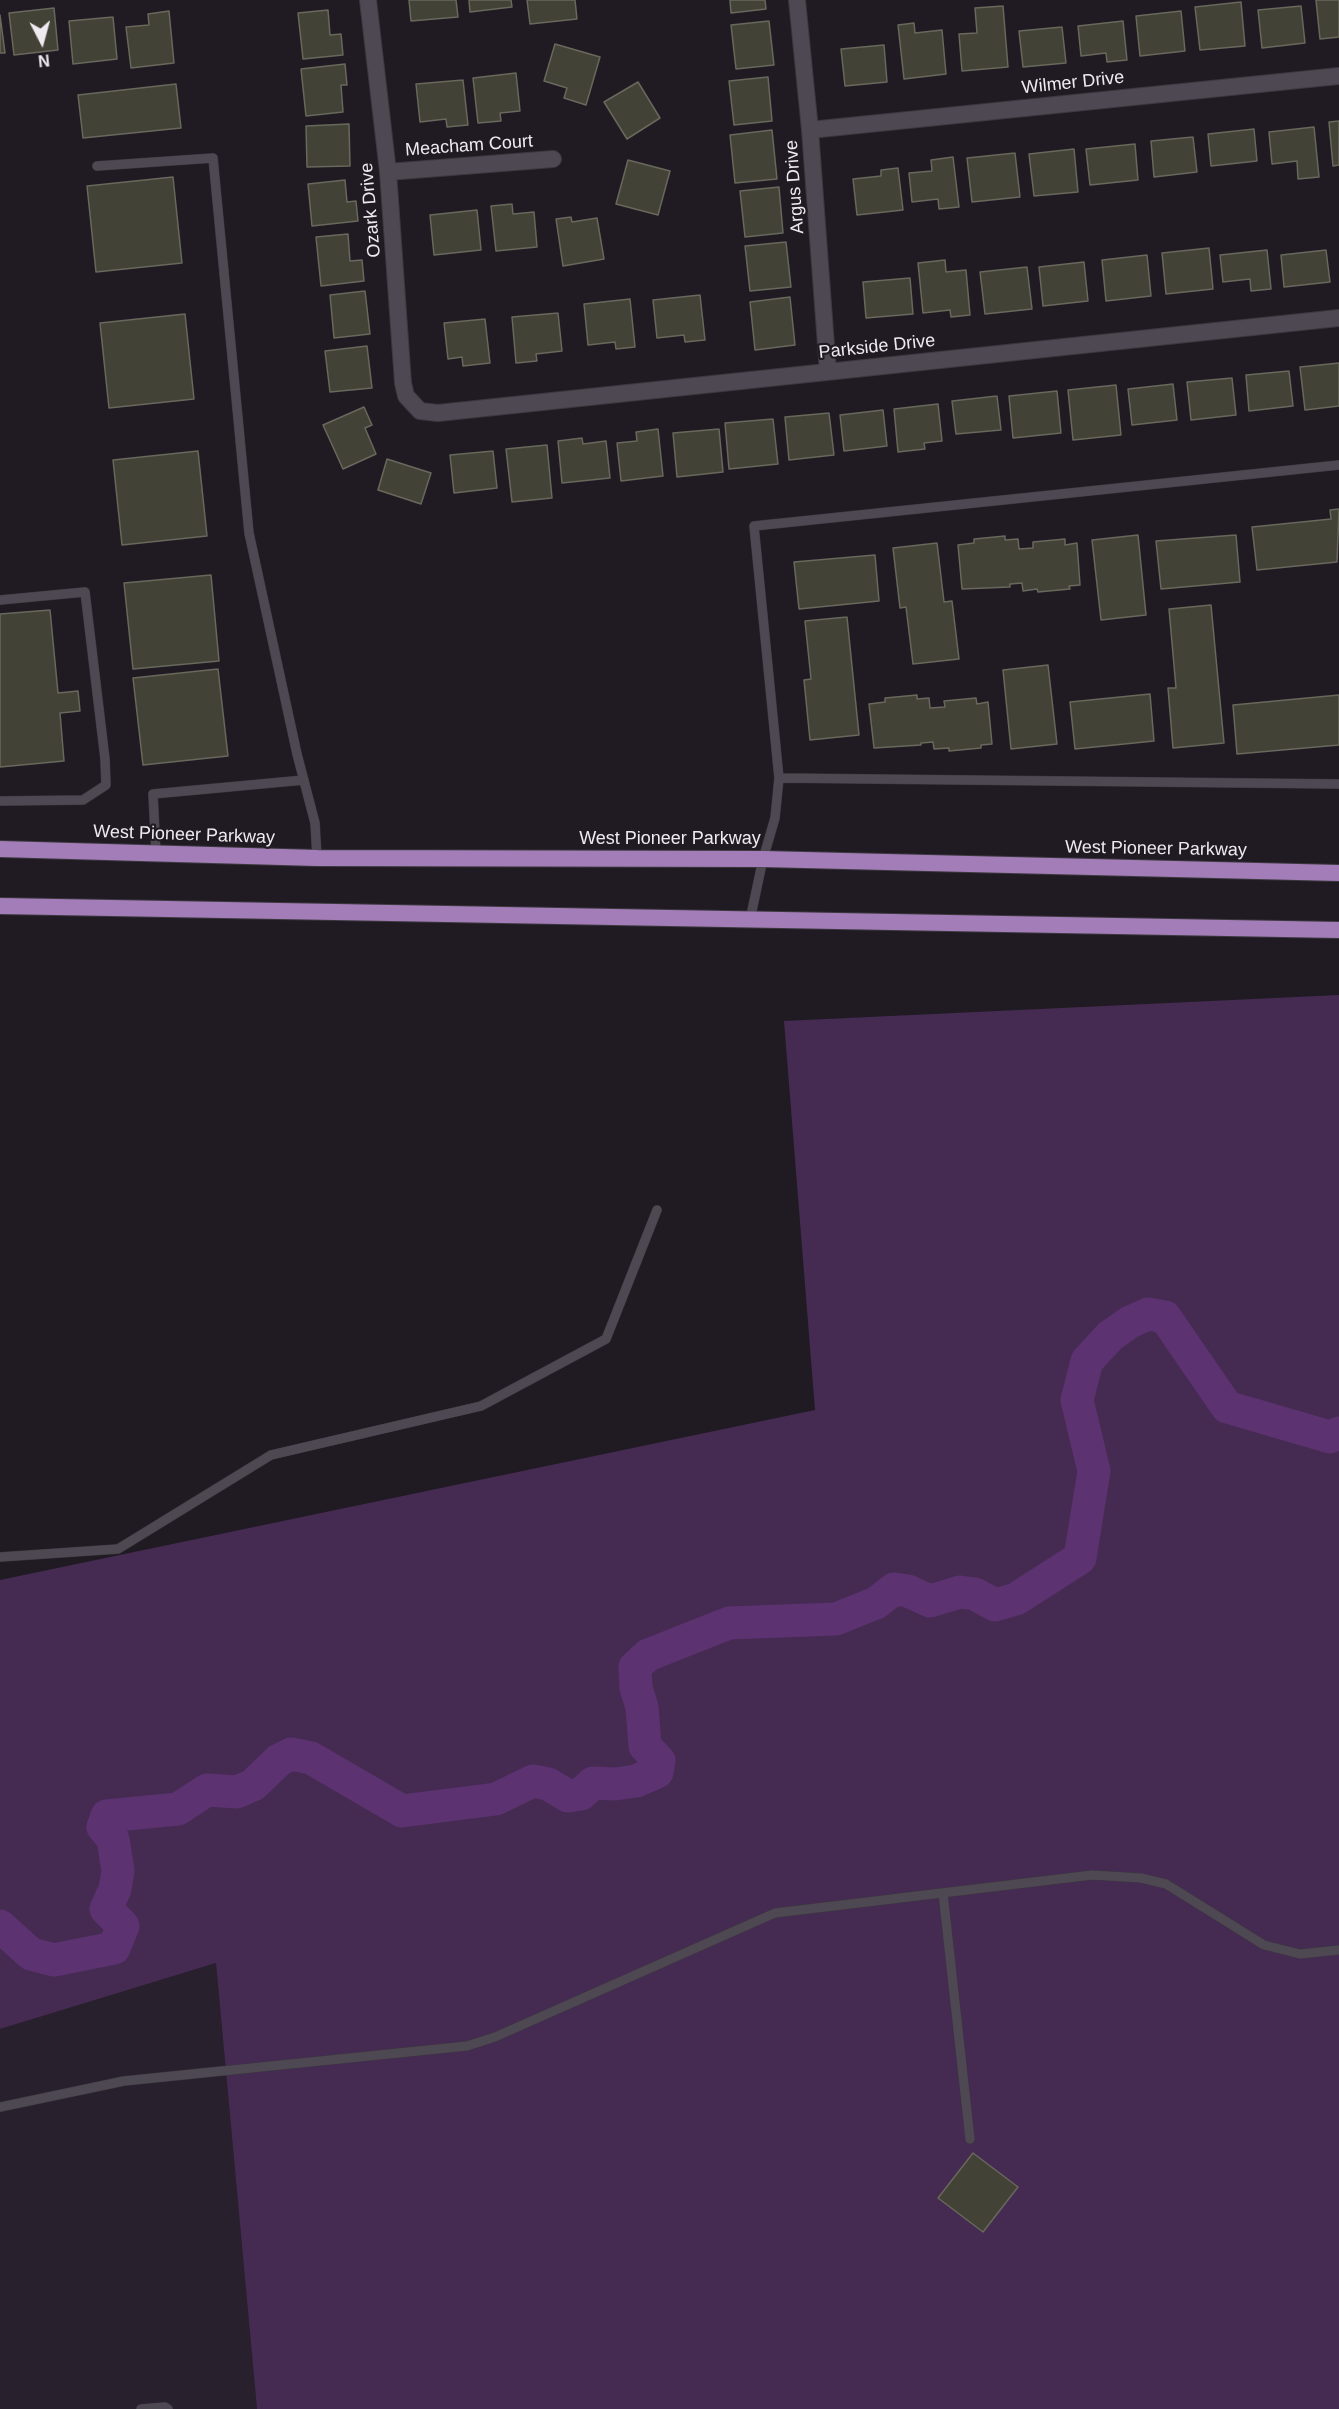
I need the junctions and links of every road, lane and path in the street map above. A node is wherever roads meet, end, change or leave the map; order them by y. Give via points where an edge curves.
1 (368, 0) edge
2 (797, 0) edge
3 (1339, 76) edge
4 (810, 130) junction
5 (554, 159) dead end
6 (97, 166) dead end
7 (388, 172) junction
8 (1339, 318) edge
9 (828, 372) junction
10 (420, 411) joint
11 (1339, 465) edge
12 (0, 600) edge
13 (779, 778) junction
14 (304, 780) junction
15 (1339, 784) edge
16 (0, 801) edge
17 (0, 849) edge
18 (156, 854) junction
19 (318, 858) junction
20 (763, 859) junction
21 (1339, 873) edge
22 (0, 906) edge
23 (750, 920) junction
24 (1339, 930) edge
25 (657, 1210) dead end
26 (0, 1557) edge
27 (943, 1893) junction
28 (1339, 1950) edge
29 (0, 2107) edge
30 (970, 2139) dead end
31 (141, 2409) edge
32 (168, 2409) edge

1 - 7 street, Ozark Drive
2 - 4 street, Argus Drive
3 - 4 street, Wilmer Drive
4 - 9 street, Argus Drive
5 - 7 street, Meacham Court
6 - 14 lane via 213,158 249,533
7 - 10 street, Ozark Drive via 403,383 406,396
8 - 9 street, Parkside Drive
9 - 10 street, Parkside Drive via 438,413
11 - 13 lane via 754,526
12 - 16 lane via 85,592 106,785 83,800
13 - 15 lane
13 - 20 lane via 776,818
14 - 18 lane via 153,794
14 - 19 lane via 315,823
17 - 18 main road, West Pioneer Parkway
18 - 19 main road, West Pioneer Parkway
19 - 20 main road, West Pioneer Parkway
20 - 21 main road, West Pioneer Parkway
20 - 23 lane
22 - 23 main road
23 - 24 main road
25 - 26 lane via 606,1339 481,1406 271,1455 118,1549
27 - 28 lane via 1092,1875 1141,1878 1166,1884 1264,1945 1300,1954
27 - 29 lane via 775,1913 467,2046 124,2081
27 - 30 lane
31 - 32 lane

